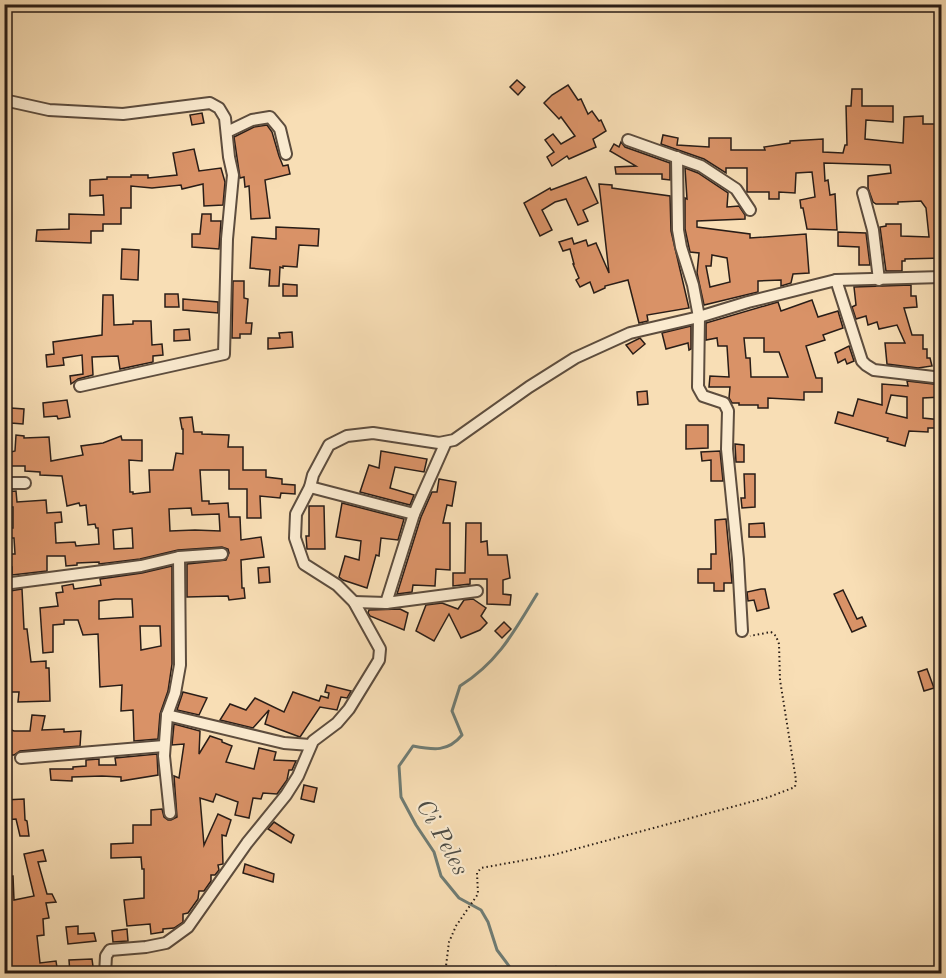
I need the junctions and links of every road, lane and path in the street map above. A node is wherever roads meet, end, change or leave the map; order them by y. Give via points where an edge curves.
1 (4, 100) edge
2 (227, 132) junction
3 (628, 140) dead end
4 (286, 154) dead end
5 (678, 157) junction
6 (864, 193) dead end
7 (750, 210) dead end
8 (942, 278) edge
9 (836, 280) junction
10 (879, 280) junction
11 (699, 317) junction
12 (942, 378) edge
13 (80, 386) dead end
14 (446, 442) junction
15 (4, 483) edge
16 (25, 483) dead end
17 (310, 487) junction
18 (414, 514) junction
19 (222, 554) dead end
20 (179, 557) junction
21 (4, 584) edge
22 (477, 591) dead end
23 (354, 602) junction
24 (386, 603) junction
25 (742, 631) joint
26 (167, 715) junction
27 (310, 745) junction
28 (164, 746) junction
29 (21, 758) dead end
30 (170, 813) dead end
31 (105, 974) edge
32 (445, 974) edge

1 - 2 street via 49,110 123,114 210,103 225,118
2 - 4 street via 252,120 270,117 280,129
2 - 13 street via 233,175 224,354
3 - 5 street
5 - 7 street via 701,166 736,189
5 - 11 street via 678,230
6 - 10 street
8 - 10 street
9 - 10 street
9 - 11 street
9 - 12 street via 866,365 874,370
11 - 14 street via 630,333 575,358
11 - 25 street via 698,387 703,396 724,403 728,411
14 - 17 street via 372,433 347,436 329,445
14 - 18 street
15 - 16 street
17 - 18 street
17 - 23 street via 296,514 295,538 304,564 337,585
18 - 24 street
19 - 20 street
20 - 21 street via 141,566
20 - 26 street via 180,665
22 - 24 street
23 - 24 street
23 - 27 street via 380,649 379,660 349,709
25 - 32 path via 746,636 771,632 778,640 795,787 553,855 485,867 477,873 479,891 449,942
26 - 27 street via 284,743
26 - 28 street
27 - 31 street via 286,795 188,927 166,943 110,950
28 - 29 street
28 - 30 street

